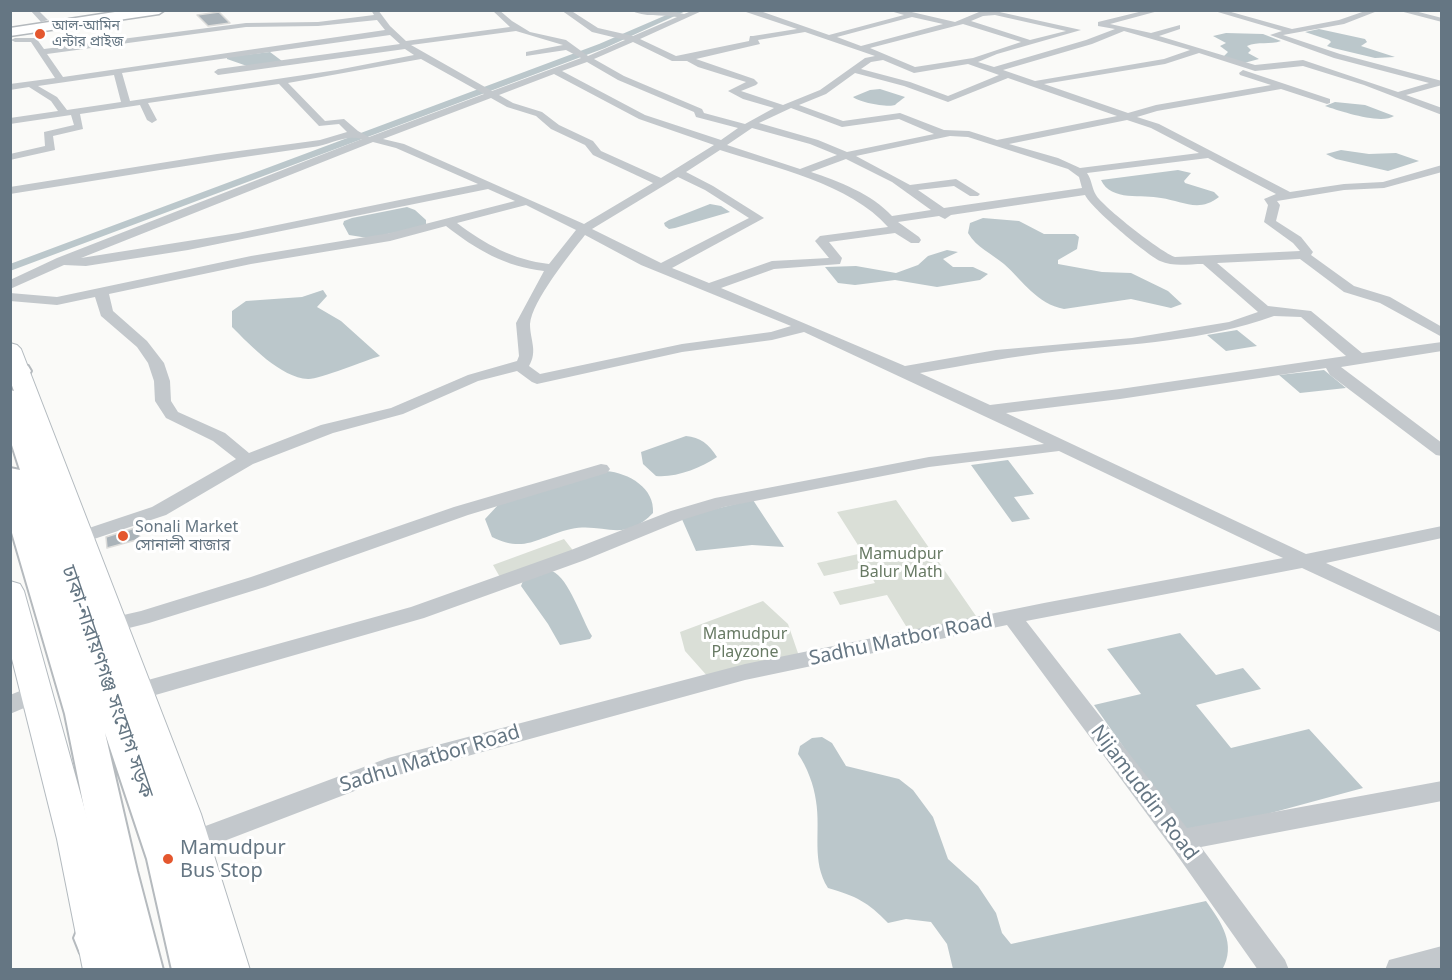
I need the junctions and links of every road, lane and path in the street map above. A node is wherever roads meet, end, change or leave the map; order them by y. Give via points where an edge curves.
1 (114, 10) edge
2 (126, 10) edge
3 (146, 10) edge
4 (159, 10) edge
5 (495, 10) edge
6 (564, 10) edge
7 (633, 10) edge
8 (701, 10) edge
9 (743, 10) edge
10 (890, 10) edge
11 (1079, 10) edge
12 (1085, 10) edge
13 (1158, 10) edge
14 (1214, 10) edge
15 (1377, 10) edge
16 (1399, 10) edge
17 (665, 12) edge
18 (1031, 12) edge
19 (377, 14) edge
20 (911, 15) junction
21 (1009, 16) junction
22 (684, 17) junction
23 (37, 20) edge
24 (1442, 20) edge
25 (965, 22) junction
26 (947, 24) junction
27 (1101, 24) junction
28 (1177, 27) dead end
29 (518, 28) junction
30 (1084, 29) junction
31 (1124, 29) junction
32 (595, 30) junction
33 (805, 30) junction
34 (11, 31) edge
35 (1292, 31) junction
36 (391, 32) junction
37 (583, 32) dead end
38 (978, 33) dead end
39 (567, 35) dead end
40 (157, 36) junction
41 (1150, 36) junction
42 (827, 37) junction
43 (556, 38) junction
44 (630, 39) junction
45 (1028, 44) junction
46 (292, 45) junction
47 (405, 45) junction
48 (567, 48) junction
49 (861, 48) junction
50 (1060, 51) junction
51 (1199, 51) junction
52 (43, 52) junction
53 (529, 54) dead end
54 (173, 55) junction
55 (423, 56) junction
56 (583, 56) junction
57 (883, 57) junction
58 (688, 58) junction
59 (307, 59) junction
60 (968, 61) junction
61 (1259, 69) junction
62 (853, 70) junction
63 (994, 70) junction
64 (117, 71) junction
65 (555, 71) junction
66 (218, 72) dead end
67 (1007, 75) junction
68 (60, 79) junction
69 (1441, 79) edge
70 (281, 81) junction
71 (33, 83) junction
72 (1035, 84) junction
73 (1282, 86) junction
74 (10, 87) edge
75 (486, 91) junction
76 (44, 92) junction
77 (123, 93) junction
78 (1396, 95) junction
79 (22, 96) dead end
80 (1327, 101) dead end
81 (143, 102) junction
82 (58, 104) junction
83 (126, 104) junction
84 (788, 106) junction
85 (70, 112) junction
86 (1442, 112) edge
87 (1132, 117) junction
88 (152, 120) dead end
89 (10, 121) edge
90 (748, 125) junction
91 (355, 133) junction
92 (947, 134) junction
93 (370, 139) junction
94 (998, 143) junction
95 (720, 145) junction
96 (846, 155) junction
97 (1209, 155) junction
98 (10, 157) edge
99 (1442, 168) edge
100 (1078, 171) junction
101 (678, 172) junction
102 (799, 173) junction
103 (661, 182) junction
104 (489, 185) junction
105 (909, 188) junction
106 (10, 191) edge
107 (1088, 191) junction
108 (974, 194) dead end
109 (1286, 195) junction
110 (525, 202) junction
111 (941, 212) junction
112 (953, 221) dead end
113 (449, 223) junction
114 (893, 225) junction
115 (583, 230) junction
116 (915, 240) dead end
117 (1302, 255) junction
118 (1205, 259) junction
119 (62, 261) junction
120 (552, 268) junction
121 (662, 268) junction
122 (10, 285) edge
123 (707, 288) junction
124 (101, 291) junction
125 (10, 297) edge
126 (1271, 312) junction
127 (805, 327) junction
128 (1442, 333) edge
129 (1442, 346) edge
130 (1358, 358) junction
131 (1335, 363) junction
132 (519, 365) junction
133 (902, 371) junction
134 (13, 372) edge
135 (988, 411) junction
136 (1063, 445) junction
137 (1442, 451) edge
138 (247, 460) junction
139 (601, 469) dead end
140 (10, 476) edge
141 (1442, 532) edge
142 (81, 537) junction
143 (1307, 561) junction
144 (10, 591) edge
145 (1012, 617) junction
146 (113, 624) junction
147 (1442, 626) edge
148 (138, 691) junction
149 (24, 699) edge
150 (1442, 791) edge
151 (1181, 840) junction
152 (179, 848) junction
153 (109, 943) edge
154 (1442, 960) edge
155 (141, 969) edge
156 (195, 969) edge
157 (230, 969) edge
158 (1275, 969) edge
159 (1399, 969) edge

1 - 23 highway
2 - 34 highway
3 - 34 highway
4 - 23 highway
5 - 29 street
6 - 32 street
7 - 17 street via 647,14
8 - 22 street
9 - 33 street
10 - 20 street
11 - 12 street
13 - 27 street
14 - 35 street
15 - 35 street via 1335,24
16 - 24 street
17 - 22 street
18 - 21 street
19 - 36 street
19 - 40 street via 318,24 261,24
20 - 26 street
20 - 42 street
21 - 25 street via 989,13
21 - 30 street
22 - 44 street
23 - 34 highway
25 - 26 street
25 - 45 street
26 - 38 street
26 - 49 street
27 - 30 street
27 - 31 street
28 - 41 street
29 - 43 street via 538,37
29 - 47 street
30 - 45 street
31 - 41 street
31 - 50 street
32 - 37 street
32 - 44 street
33 - 42 street
33 - 58 street via 753,38 757,42
34 - 52 street via 33,40
35 - 69 street via 1274,35 1337,56 1421,78
36 - 46 street
36 - 47 street
39 - 43 street
40 - 52 street
40 - 54 street
41 - 51 street
42 - 49 street
43 - 48 street
44 - 56 street
44 - 58 street via 675,59
45 - 50 street
45 - 60 street
46 - 54 street
46 - 59 street
47 - 55 street
47 - 59 street
48 - 53 street
48 - 56 street
49 - 57 street
50 - 63 street
51 - 61 street
51 - 72 street via 1165,61
52 - 68 street
54 - 64 street
55 - 70 street
55 - 75 street
56 - 65 street
56 - 90 street via 638,86 699,111 699,115
57 - 60 street via 914,70
57 - 62 street via 868,60
58 - 84 street via 753,83 734,92
59 - 66 street
60 - 63 street
61 - 73 street via 1243,73
61 - 78 street via 1303,63
62 - 67 street via 948,99
62 - 84 street via 823,92
63 - 67 street
64 - 68 street
64 - 77 street
65 - 75 street
65 - 95 street via 642,117
67 - 72 street
68 - 71 street
69 - 78 street
70 - 81 street
70 - 91 street via 323,124 341,121
71 - 74 street
71 - 76 street
72 - 87 street
73 - 80 street
73 - 87 street via 1148,110
75 - 93 street
75 - 103 street via 510,105 539,114 615,163
76 - 79 street
76 - 82 street
77 - 82 street
77 - 83 street
78 - 86 street
81 - 83 street
81 - 88 street
82 - 85 street
83 - 85 street
84 - 90 street
84 - 92 street via 842,124 900,116
85 - 89 street
85 - 98 street via 79,127 48,134 51,148
87 - 94 street
87 - 97 street
90 - 95 street
90 - 96 street via 814,142
91 - 93 street
91 - 106 street via 321,143
92 - 94 street via 969,134
92 - 96 street
93 - 104 street via 400,146
93 - 119 street
94 - 100 street via 1045,156
95 - 101 street
95 - 102 street
96 - 102 street
96 - 105 street
97 - 100 street
97 - 109 street
99 - 109 street via 1384,185
100 - 107 street via 1084,176
101 - 103 street
101 - 121 street via 758,218
102 - 114 street via 861,198 879,209
103 - 115 street
104 - 110 street
104 - 119 street via 254,235 86,262
105 - 108 street via 956,182
105 - 111 street
107 - 111 street
107 - 118 street via 1090,197 1164,258
109 - 117 street via 1270,200 1274,205 1270,222 1303,246 1306,252
110 - 113 street
110 - 115 street
111 - 112 street
111 - 114 street
113 - 120 street via 478,245 501,256 526,266
113 - 124 street
114 - 116 street
114 - 123 street via 824,239 821,242 835,261 772,266
115 - 120 street
115 - 121 street
117 - 118 street
117 - 128 street via 1349,289 1385,300
118 - 126 street
119 - 122 street
120 - 132 street via 523,323 527,356
121 - 123 street
123 - 127 street
124 - 125 street via 57,301
124 - 138 street via 106,313 142,344 156,363 163,401 172,415 219,437
126 - 130 street via 1306,314
126 - 133 street via 1232,326 1132,342 996,355
127 - 132 street via 537,379
127 - 133 street
129 - 130 street
130 - 131 street
131 - 135 street
131 - 137 street via 1335,372
132 - 138 street via 473,378 397,411 327,429
133 - 135 street
134 - 142 street
134 - 152 main road, ঢাকা-নারায়ণগঞ্জ সংযোগ সড়ক via 76,597 114,700
135 - 136 street
136 - 143 street
136 - 148 street via 886,470 721,502 417,614
138 - 142 street via 159,511
139 - 146 street via 461,511 226,592
140 - 153 main road, ঢাকা-নারায়ণগঞ্জ সংযোগ সড়ক via 83,714
141 - 143 street, Sadhu Matbor Road
142 - 146 street
143 - 145 street, Sadhu Matbor Road
143 - 147 street
144 - 149 street
145 - 151 street, Nijamuddin Road
145 - 152 street, Sadhu Matbor Road via 746,672 531,728 388,768
146 - 148 street
148 - 152 street
149 - 153 street
150 - 151 street
151 - 158 street, Nijamuddin Road
152 - 156 main road, ঢাকা-নারায়ণগঞ্জ সংযোগ সড়ক
152 - 157 street
153 - 155 main road, ঢাকা-নারায়ণগঞ্জ সংযোগ সড়ক
154 - 159 street

